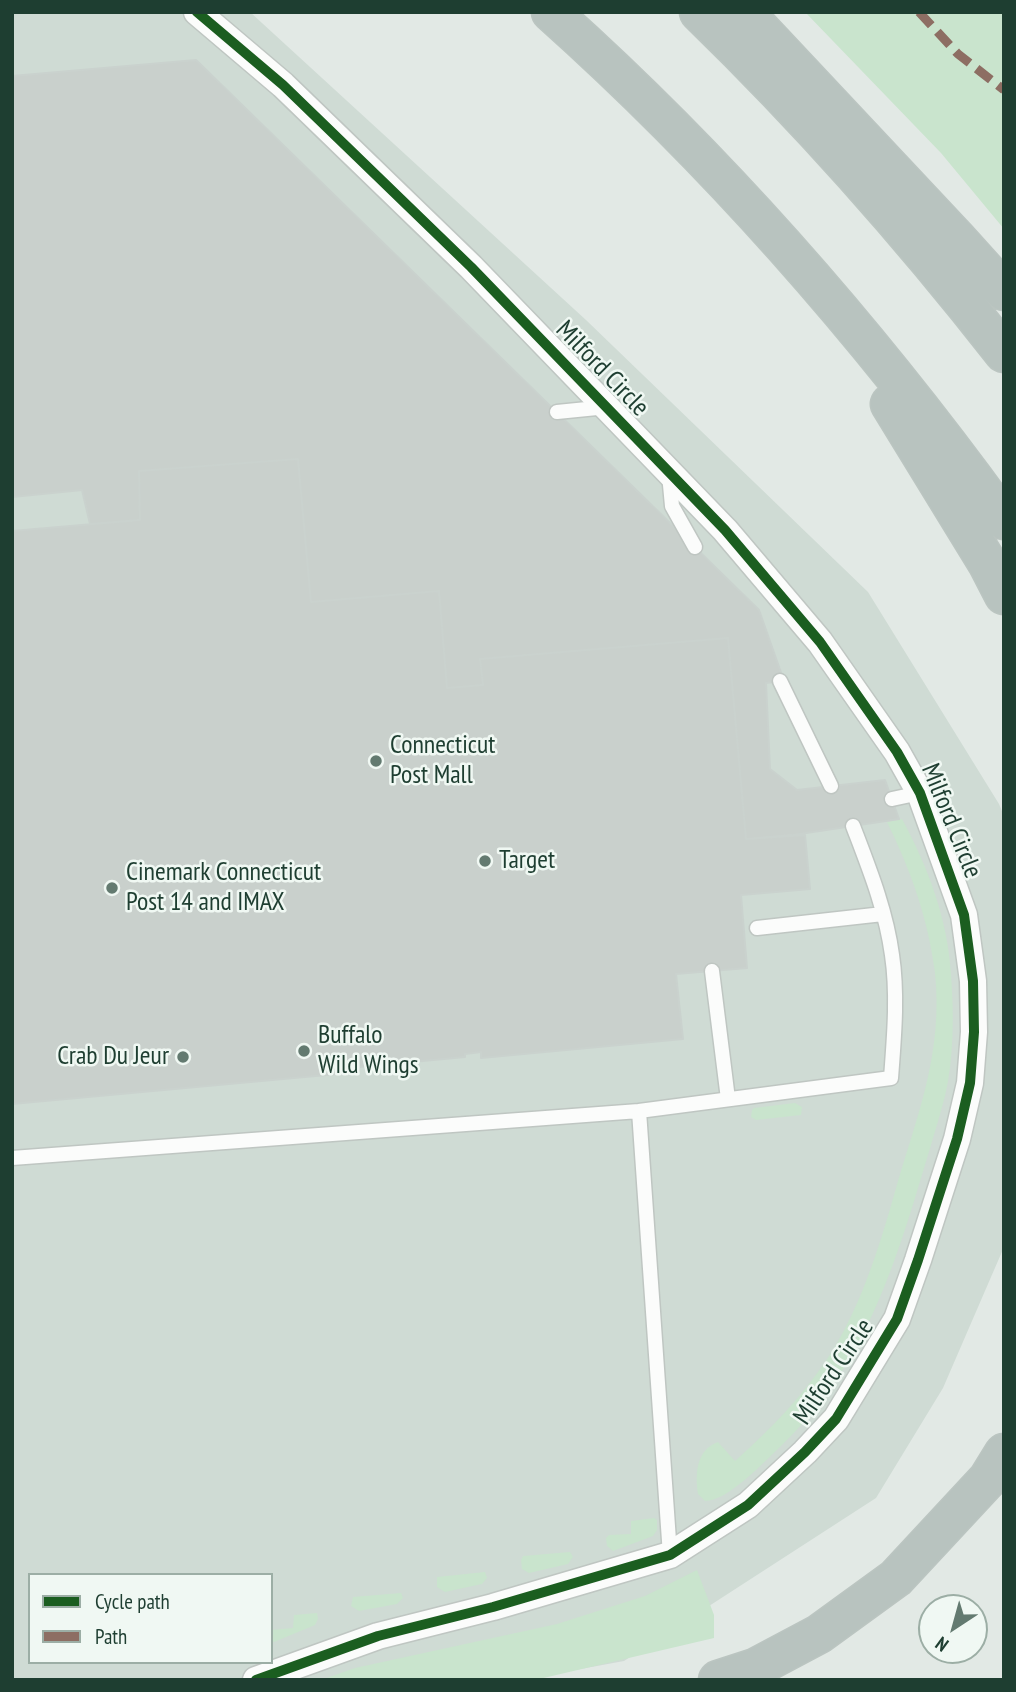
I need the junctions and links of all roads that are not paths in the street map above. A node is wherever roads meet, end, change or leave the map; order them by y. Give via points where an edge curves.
1 (197, 12) edge
2 (551, 12) edge
3 (699, 12) edge
4 (744, 12) edge
5 (812, 276) junction
6 (1004, 291) edge
7 (1004, 354) edge
8 (607, 407) junction
9 (557, 412) dead end
10 (669, 472) junction
11 (1004, 520) edge
12 (695, 547) dead end
13 (1004, 594) edge
14 (780, 681) dead end
15 (831, 786) dead end
16 (920, 793) junction
17 (892, 799) dead end
18 (853, 826) dead end
19 (883, 914) junction
20 (757, 928) dead end
21 (712, 971) dead end
22 (728, 1100) junction
23 (639, 1111) junction
24 (12, 1158) edge
25 (1004, 1453) edge
26 (670, 1555) junction
27 (256, 1680) edge
28 (718, 1680) edge

1 - 8 street, Milford Circle via 302,104
2 - 5 highway via 655,110
3 - 7 highway via 828,144
4 - 6 highway
5 - 11 highway via 885,362
5 - 13 highway
8 - 9 lane
8 - 10 street, Milford Circle
10 - 12 lane via 670,513
10 - 16 street, Milford Circle via 820,642
14 - 15 lane
16 - 17 lane
16 - 26 street, Milford Circle via 964,915 974,1032 970,1083 957,1139 918,1260 897,1319 836,1419 748,1505
18 - 19 lane
19 - 20 lane
19 - 22 lane via 895,997 891,1078
21 - 22 lane
22 - 23 lane
23 - 24 lane
23 - 26 lane
25 - 28 highway via 988,1479 896,1578 819,1634 755,1668
26 - 27 street, Milford Circle via 378,1636

